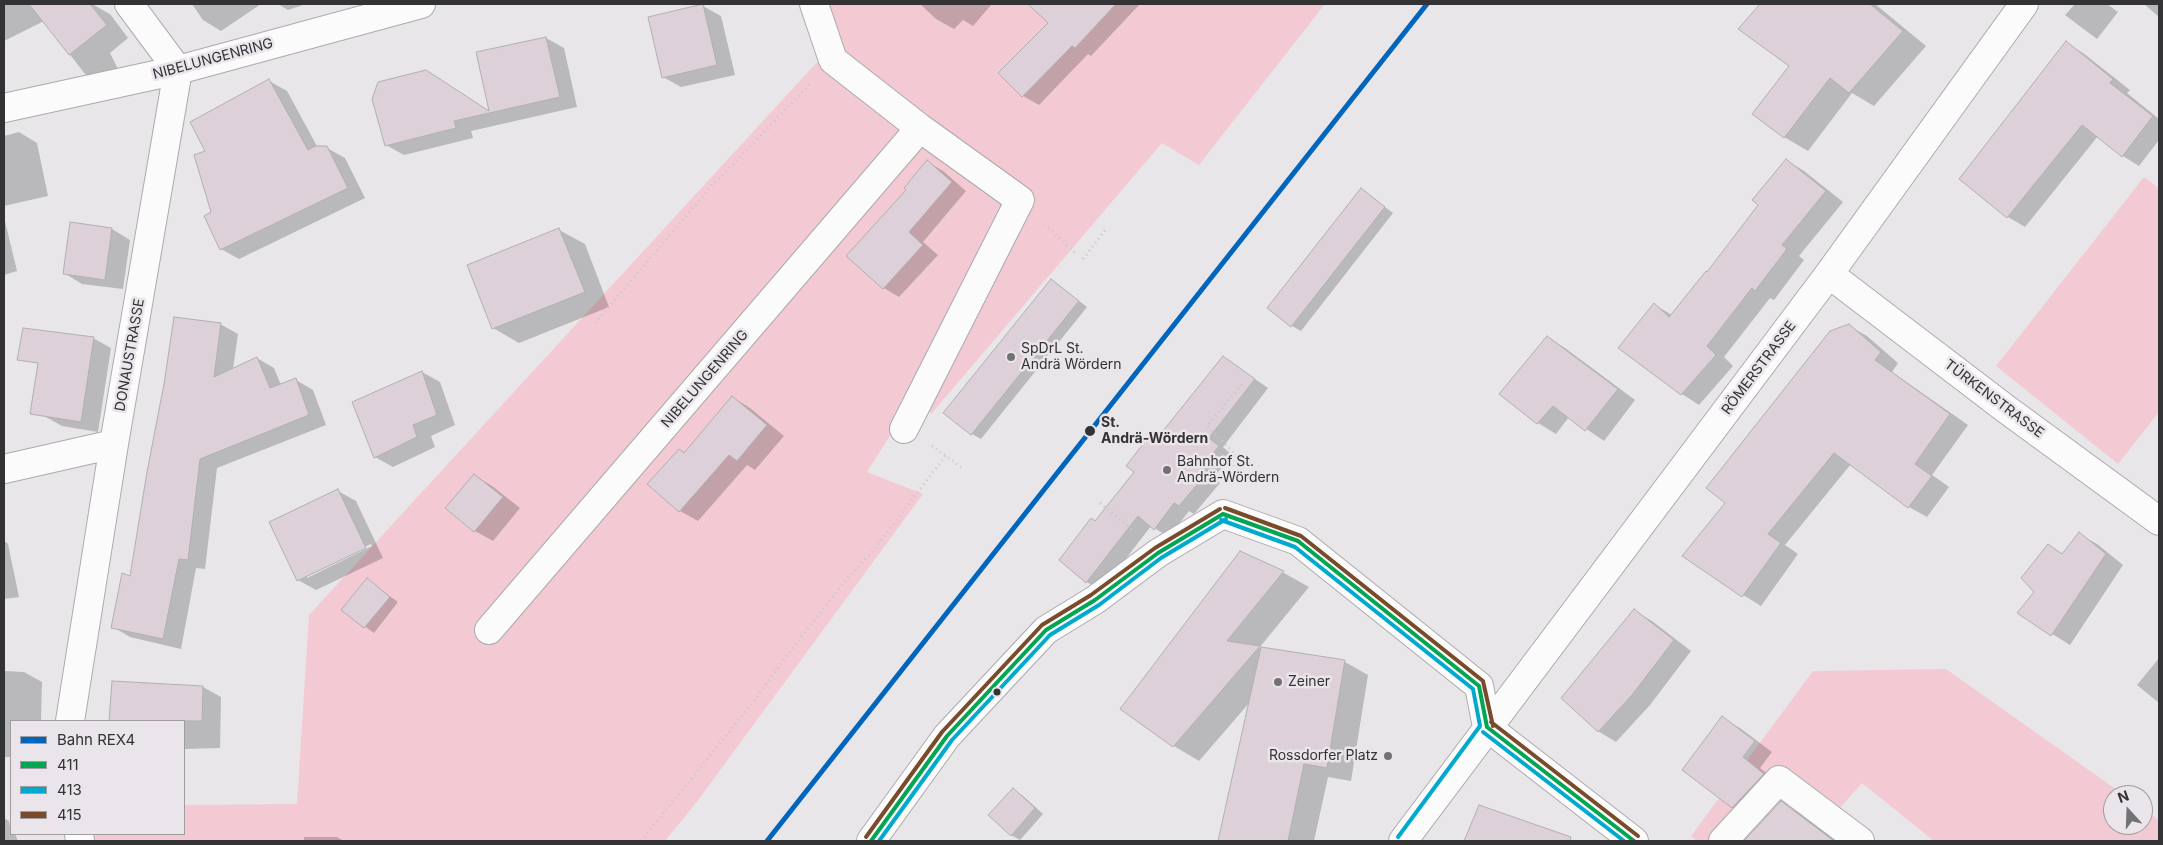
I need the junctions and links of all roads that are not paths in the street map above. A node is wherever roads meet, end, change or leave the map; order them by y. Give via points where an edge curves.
1 (129, 4) edge
2 (420, 4) edge
3 (814, 4) edge
4 (2024, 4) edge
5 (178, 70) junction
6 (4, 108) edge
7 (920, 128) junction
8 (1830, 274) junction
9 (904, 429) dead end
10 (114, 444) junction
11 (4, 469) edge
12 (2159, 521) edge
13 (489, 630) dead end
14 (70, 720) edge
15 (1487, 727) junction
16 (870, 841) edge
17 (1403, 841) edge
18 (1634, 841) edge
19 (1723, 841) edge
20 (1860, 841) edge

1 - 5 street
2 - 5 street, NIBELUNGENRING
3 - 7 street via 833,60
4 - 8 street, RÖMERSTRASSE
5 - 6 street, NIBELUNGENRING
5 - 10 street, DONAUSTRASSE
7 - 9 street via 1020,200
7 - 13 street, NIBELUNGENRING
8 - 12 street, TÜRKENSTRASSE
8 - 15 street, RÖMERSTRASSE
10 - 11 street
10 - 14 street, DONAUSTRASSE
15 - 16 street via 1479,686 1298,541 1223,514 1158,553 1095,600 1046,630 947,736
15 - 17 street, RÖMERSTRASSE
15 - 18 street
19 - 20 street via 1779,780

